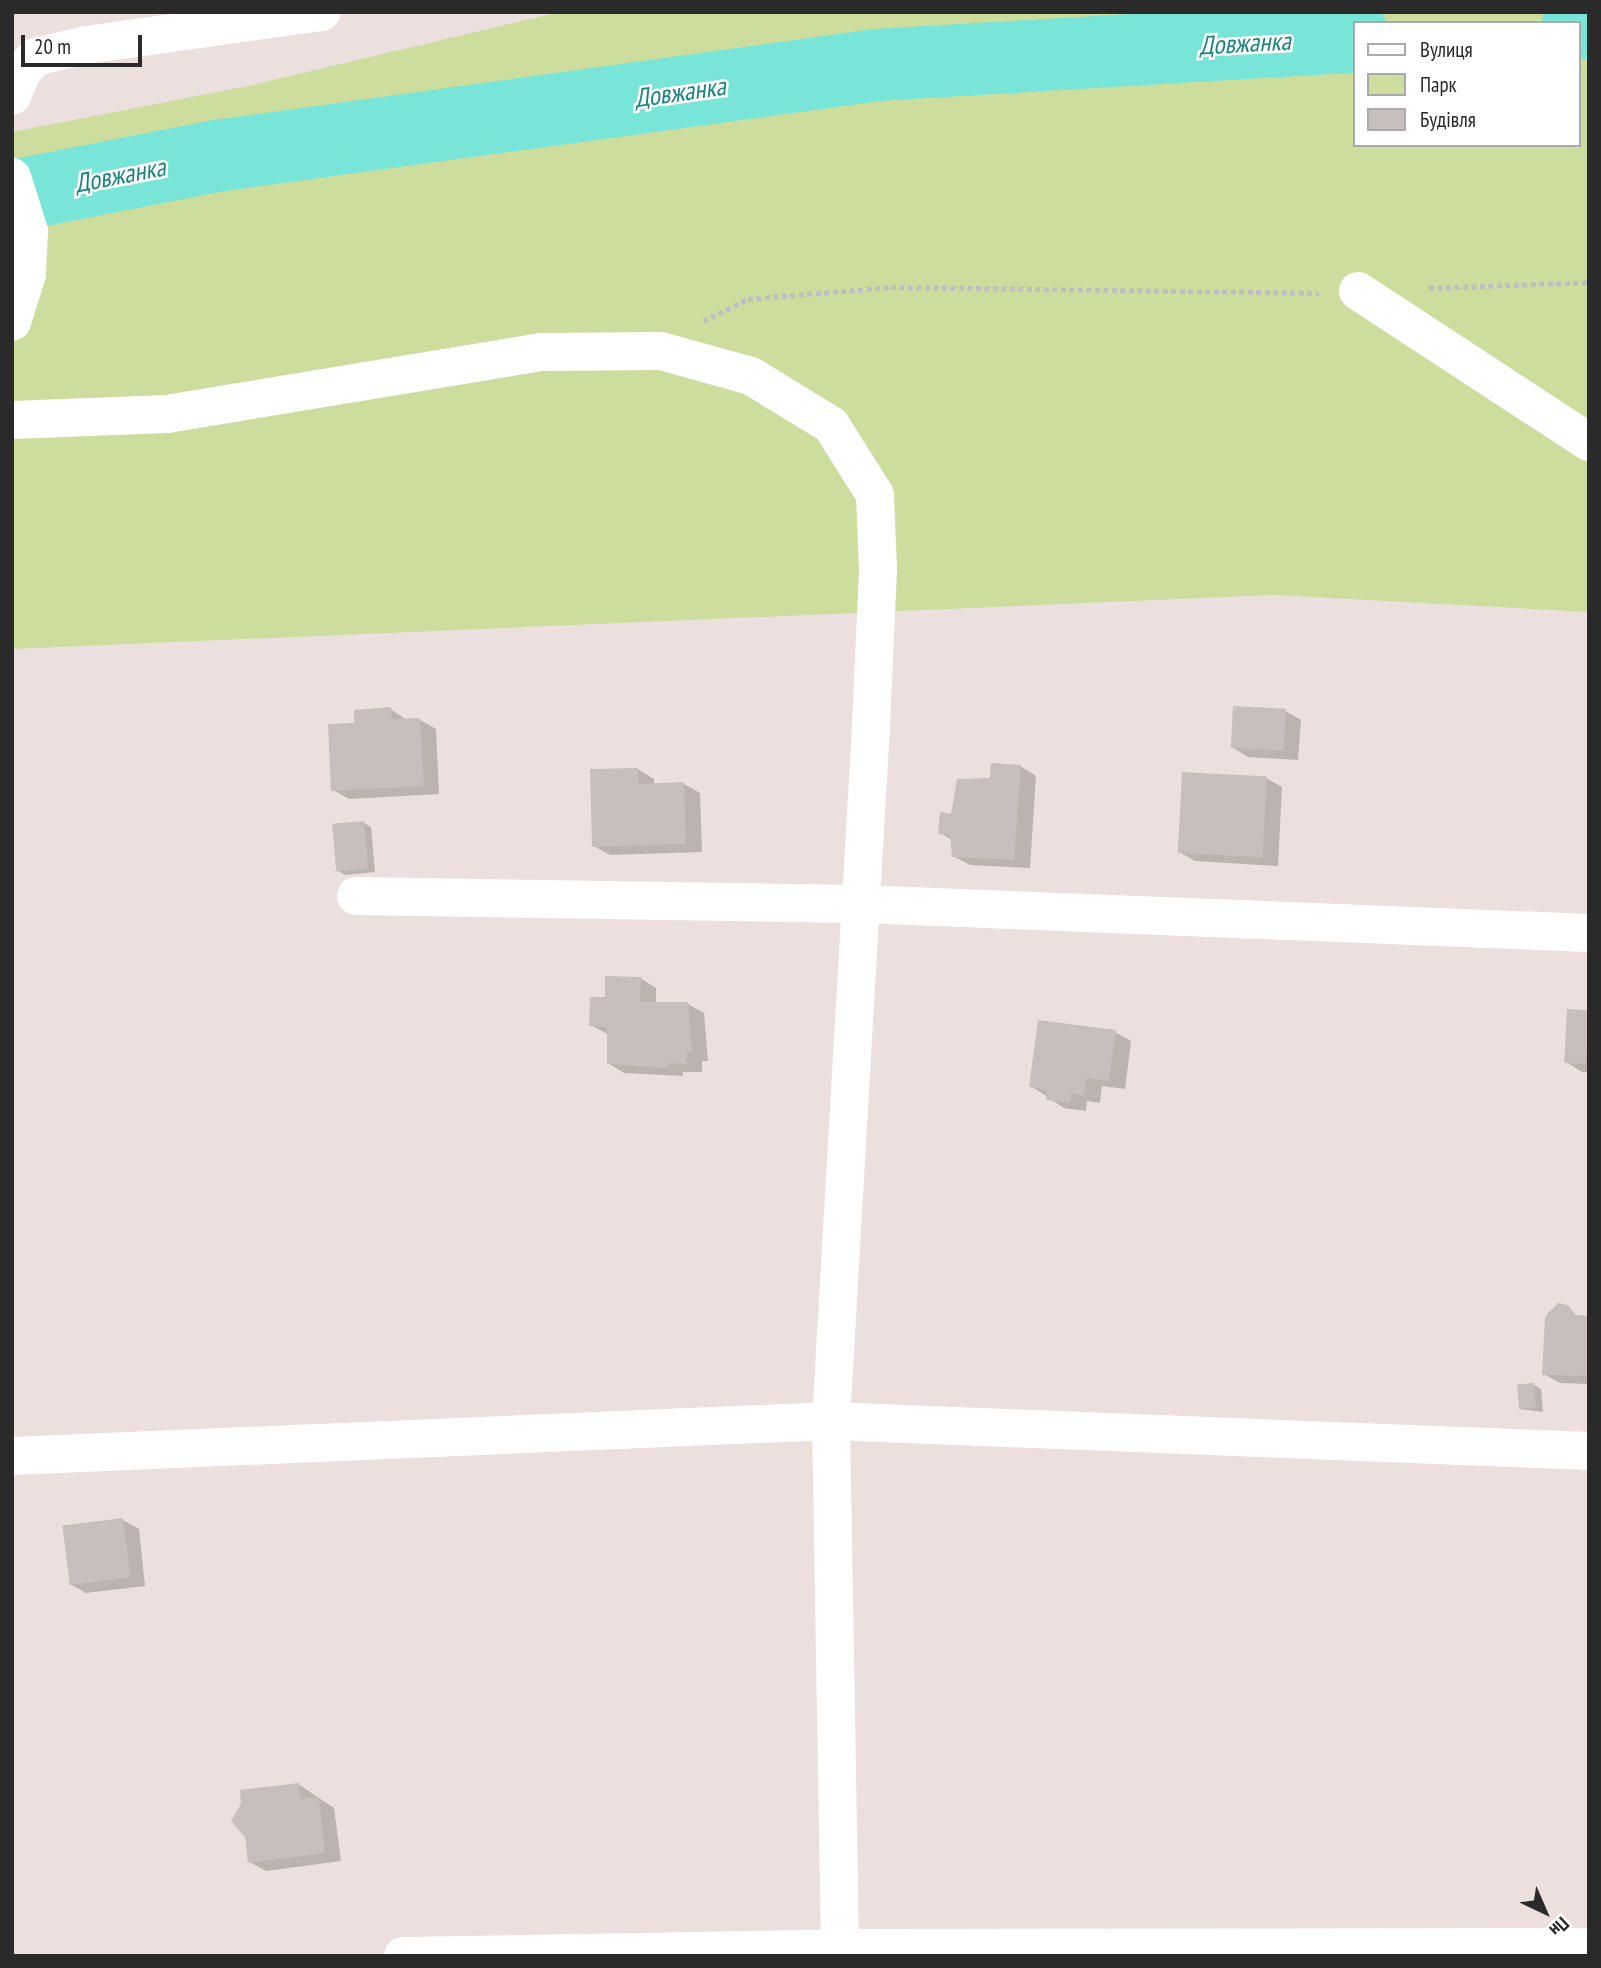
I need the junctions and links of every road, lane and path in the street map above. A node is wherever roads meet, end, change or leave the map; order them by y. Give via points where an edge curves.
1 (321, 12) edge
2 (12, 96) edge
3 (12, 177) edge
4 (1589, 282) edge
5 (1425, 288) dead end
6 (1358, 291) joint
7 (12, 323) edge
8 (661, 351) junction
9 (12, 420) edge
10 (1589, 442) edge
11 (356, 896) dead end
12 (859, 904) junction
13 (1589, 933) edge
14 (831, 1421) junction
15 (1589, 1451) edge
16 (12, 1456) edge
17 (1589, 1947) edge
18 (840, 1948) junction
19 (403, 1956) edge

1 - 2 street via 86,45 35,57 22,72
3 - 7 street via 29,231 27,274
4 - 5 path
6 - 8 path via 891,286 748,299 699,323
6 - 10 street
8 - 9 street via 541,352 167,414
8 - 12 street via 751,376 831,425 874,495 878,570
11 - 12 street
12 - 13 street
12 - 14 street
14 - 15 street
14 - 16 street
14 - 18 street
17 - 18 street
18 - 19 street

